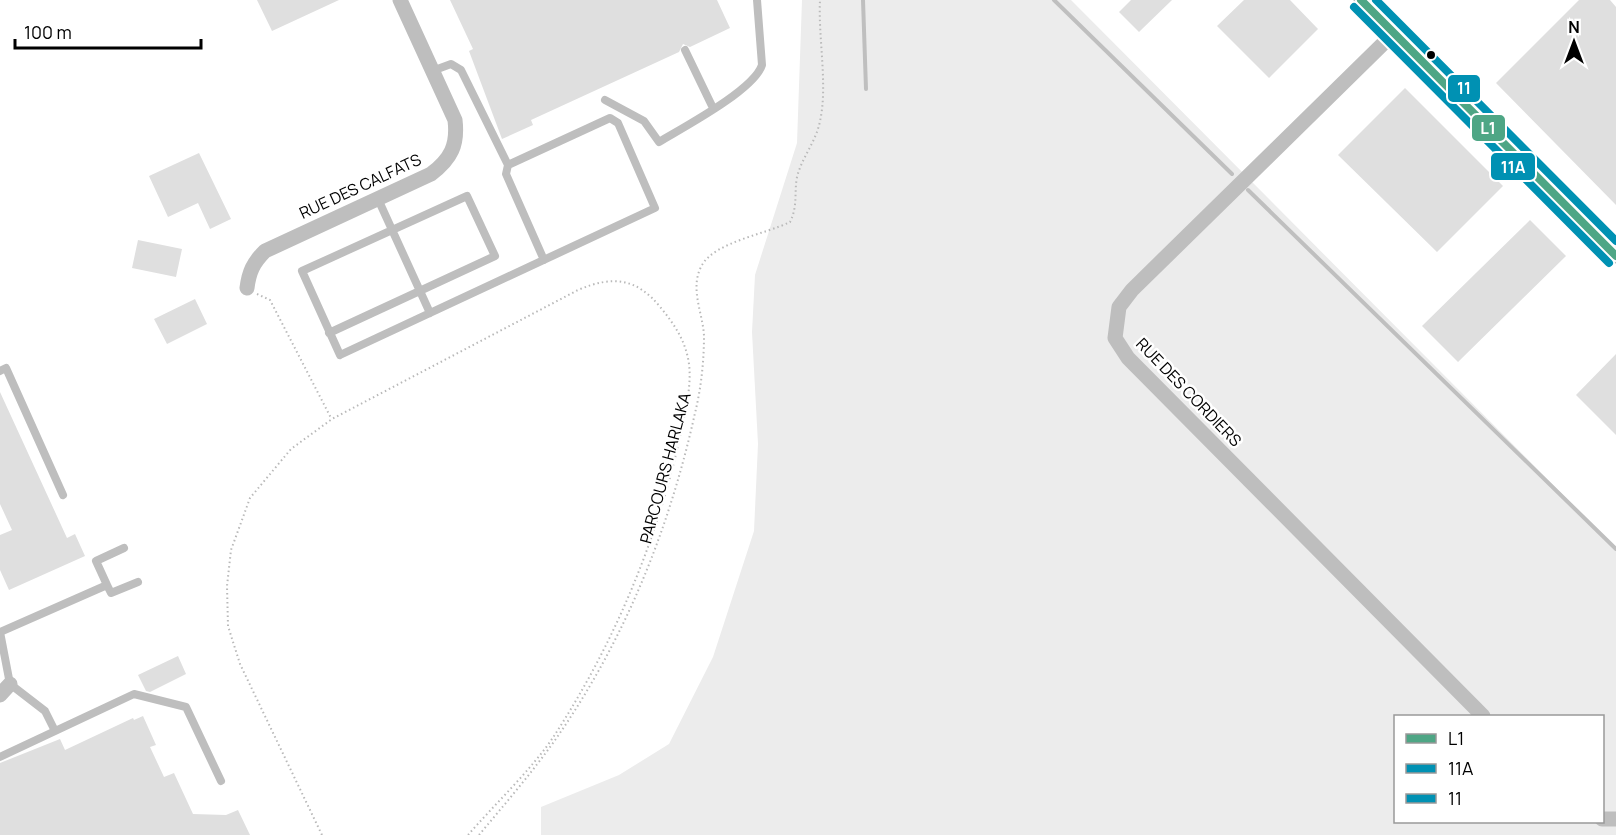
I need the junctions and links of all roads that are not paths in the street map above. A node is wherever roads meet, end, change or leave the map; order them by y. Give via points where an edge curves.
1 (400, 0) edge
2 (757, 0) edge
3 (1361, 0) edge
4 (1394, 33) junction
5 (684, 50) dead end
6 (432, 71) junction
7 (605, 100) dead end
8 (713, 108) junction
9 (508, 165) junction
10 (378, 199) junction
11 (392, 230) junction
12 (1616, 256) edge
13 (544, 260) junction
14 (247, 288) road end
15 (420, 291) junction
16 (430, 313) junction
17 (329, 333) junction
18 (0, 371) edge
19 (63, 495) dead end
20 (124, 548) dead end
21 (138, 582) dead end
22 (107, 585) junction
23 (0, 632) edge
24 (5, 690) edge
25 (1481, 715) edge
26 (56, 731) junction
27 (0, 757) edge
28 (221, 781) dead end

1 - 6 street, RUE DES CALFATS
2 - 8 lane via 762,53 759,74
3 - 4 street
4 - 12 street
4 - 25 street, RUE DES CORDIERS via 1132,290 1119,307 1115,338 1128,358
5 - 8 lane
6 - 9 lane via 451,64 461,70
6 - 10 street, RUE DES CALFATS via 455,120 455,148 431,174
7 - 8 lane via 644,121 659,142
9 - 13 lane via 506,174
9 - 13 lane via 610,118 618,123 655,208
10 - 11 lane
10 - 14 street, RUE DES CALFATS via 265,251 248,273
11 - 15 lane
11 - 15 lane via 466,196 495,256
11 - 17 lane via 302,271
13 - 16 lane
15 - 16 lane
15 - 17 lane
16 - 17 lane via 340,355
18 - 19 lane via 6,368
20 - 22 lane via 96,561
21 - 22 lane via 111,593
22 - 23 lane
23 - 24 lane
24 - 26 lane via 45,711
26 - 27 lane
26 - 28 lane via 134,694 186,707

